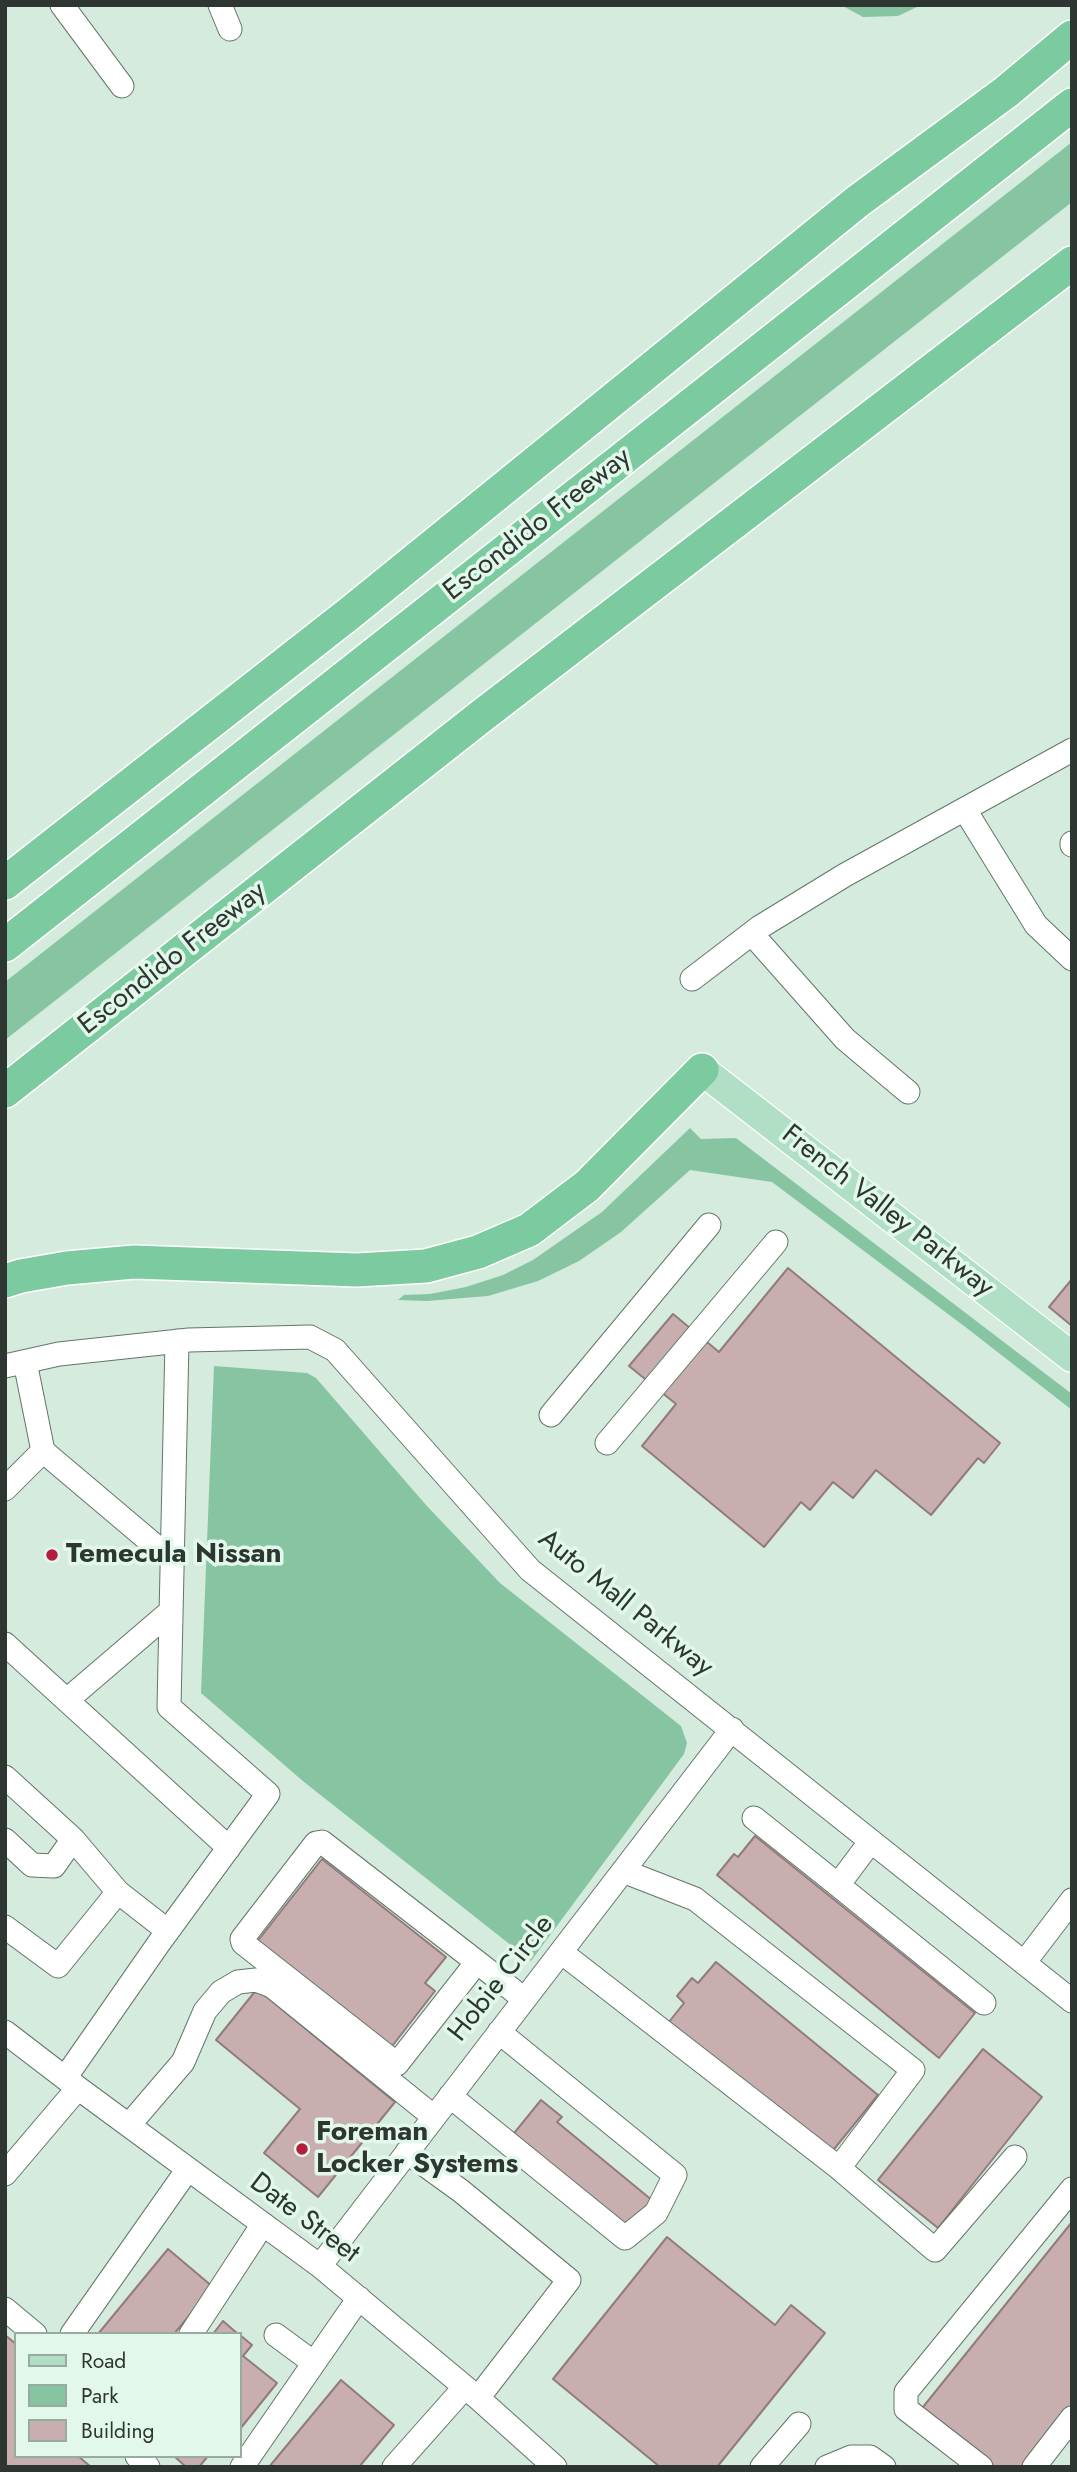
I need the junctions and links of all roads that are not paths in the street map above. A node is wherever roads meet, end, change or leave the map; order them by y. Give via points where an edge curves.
1 (62, 5) edge
2 (220, 5) edge
3 (230, 29) dead end
4 (1072, 37) edge
5 (122, 86) dead end
6 (1072, 105) edge
7 (1072, 262) edge
8 (1072, 750) edge
9 (965, 810) junction
10 (5, 883) edge
11 (752, 934) junction
12 (5, 945) edge
13 (1072, 959) edge
14 (692, 979) dead end
15 (702, 1069) joint
16 (5, 1091) edge
17 (908, 1092) dead end
18 (709, 1225) dead end
19 (776, 1242) dead end
20 (5, 1281) edge
21 (177, 1341) junction
22 (1072, 1357) edge
23 (15, 1364) edge
24 (551, 1415) dead end
25 (607, 1443) dead end
26 (43, 1451) junction
27 (5, 1489) edge
28 (172, 1560) junction
29 (171, 1611) junction
30 (5, 1644) edge
31 (67, 1700) junction
32 (732, 1729) junction
33 (5, 1777) edge
34 (754, 1818) dead end
35 (73, 1839) junction
36 (5, 1840) edge
37 (871, 1841) junction
38 (229, 1848) junction
39 (623, 1871) junction
40 (838, 1885) junction
41 (118, 1892) junction
42 (1070, 1904) edge
43 (5, 1927) edge
44 (168, 1931) junction
45 (561, 1952) junction
46 (477, 1962) junction
47 (1024, 1963) junction
48 (524, 1999) junction
49 (1072, 2001) edge
50 (984, 2003) dead end
51 (5, 2032) edge
52 (499, 2032) junction
53 (395, 2072) junction
54 (71, 2083) junction
55 (450, 2096) junction
56 (434, 2117) junction
57 (129, 2126) junction
58 (13, 2151) edge
59 (407, 2152) junction
60 (1015, 2157) dead end
61 (839, 2168) junction
62 (188, 2169) junction
63 (5, 2174) edge
64 (1072, 2189) edge
65 (263, 2224) junction
66 (320, 2266) junction
67 (359, 2298) junction
68 (5, 2309) edge
69 (34, 2332) edge
70 (73, 2332) edge
71 (192, 2332) edge
72 (276, 2335) dead end
73 (314, 2363) junction
74 (472, 2393) junction
75 (1072, 2418) edge
76 (799, 2424) dead end
77 (242, 2467) edge
78 (394, 2467) edge
79 (555, 2467) edge
80 (762, 2467) edge
81 (827, 2467) edge
82 (884, 2467) edge
83 (981, 2467) edge
84 (1034, 2467) edge

1 - 5 street
2 - 3 street
4 - 10 highway via 1006,92 858,201 350,613
6 - 12 highway, Escondido Freeway
7 - 16 highway, Escondido Freeway via 484,714
8 - 9 street
9 - 11 street via 845,875
9 - 13 street via 1036,925
11 - 14 street
11 - 17 street via 845,1039
15 - 20 highway via 587,1186 529,1230 478,1252 426,1266 357,1270 134,1262 67,1268
15 - 22 main road, French Valley Parkway
18 - 24 street
19 - 25 street
21 - 23 street, Auto Mall Parkway via 59,1354
21 - 28 street
21 - 32 street, Auto Mall Parkway via 310,1337 335,1350 530,1570
23 - 26 street
26 - 27 street
26 - 28 street
28 - 29 street
29 - 31 street
29 - 38 street via 169,1707 268,1794
30 - 31 street
31 - 38 street
32 - 37 street, Auto Mall Parkway
32 - 39 street, Hobie Circle
33 - 35 street
34 - 40 street
35 - 36 street via 54,1866 32,1865
35 - 41 street
37 - 40 street
37 - 47 street, Auto Mall Parkway
38 - 44 street
39 - 45 street, Hobie Circle
39 - 61 street via 695,1899 914,2070
40 - 50 street
41 - 43 street via 58,1966
41 - 44 street
42 - 47 street
44 - 54 street
45 - 48 street, Hobie Circle
45 - 61 street
46 - 48 street
46 - 53 street
46 - 53 street via 322,1842 316,1843 242,1941 393,2063
47 - 49 street, Auto Mall Parkway
48 - 52 street, Hobie Circle
51 - 54 street, Date Street
52 - 55 street, Hobie Circle
52 - 55 street via 675,2175 656,2213 625,2238
53 - 56 street
53 - 57 street via 272,1986 256,1980 237,1982 205,2011 183,2062
54 - 57 street, Date Street
54 - 58 street
55 - 56 street, Hobie Circle
56 - 59 street, Hobie Circle
57 - 62 street, Date Street
58 - 63 street
59 - 66 street, Hobie Circle
59 - 74 street via 569,2280
60 - 61 street via 935,2250
62 - 65 street, Date Street
62 - 70 street
64 - 83 street via 906,2392 906,2409
65 - 66 street, Date Street
65 - 71 street
66 - 67 street, Date Street
67 - 73 street
67 - 74 street, Date Street
68 - 69 street
72 - 73 street
73 - 77 street
74 - 78 street
74 - 79 street, Date Street
75 - 84 street
76 - 80 street
81 - 82 street via 851,2457 870,2457

